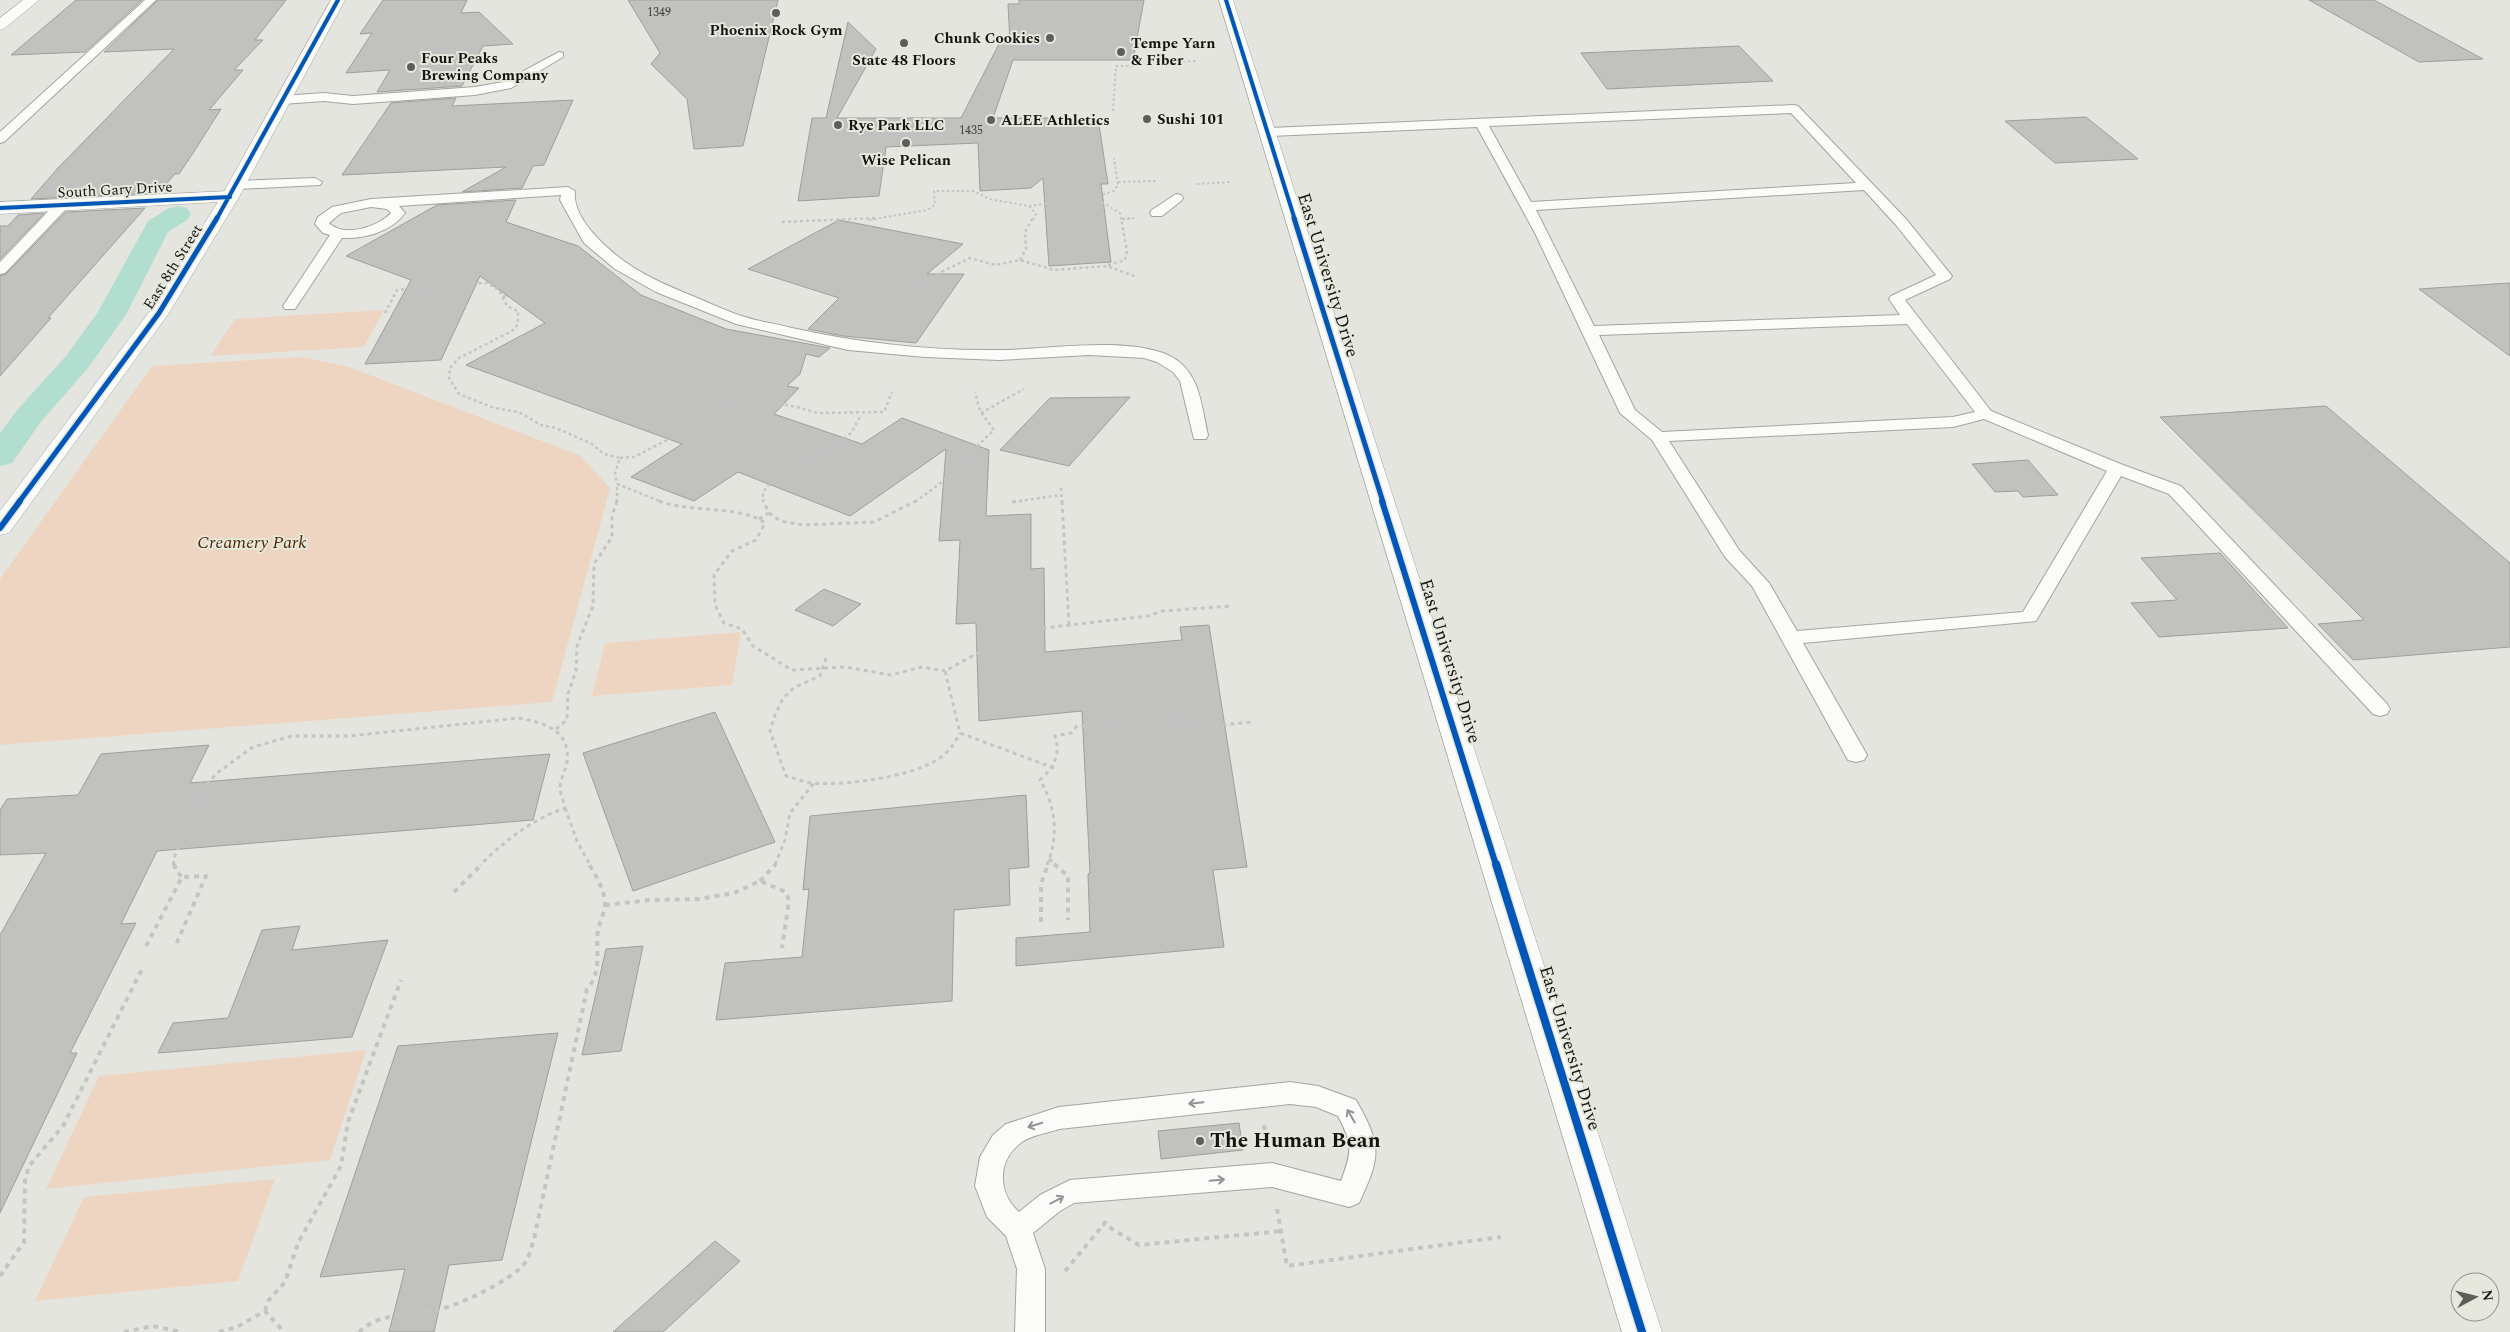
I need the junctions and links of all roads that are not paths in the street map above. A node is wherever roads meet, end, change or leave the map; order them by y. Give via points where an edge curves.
1 (32, 0) edge
2 (151, 0) edge
3 (338, 0) edge
4 (1226, 0) edge
5 (0, 25) edge
6 (558, 55) dead end
7 (278, 106) junction
8 (364, 108) dead end
9 (1481, 123) junction
10 (1268, 132) junction
11 (0, 139) edge
12 (315, 182) dead end
13 (1867, 186) junction
14 (234, 191) junction
15 (1176, 198) dead end
16 (382, 203) junction
17 (62, 205) junction
18 (1526, 206) junction
19 (0, 208) edge
20 (1157, 213) dead end
21 (338, 233) junction
22 (0, 270) edge
23 (290, 306) dead end
24 (1910, 318) junction
25 (1589, 331) junction
26 (1985, 414) junction
27 (1200, 436) dead end
28 (1658, 437) junction
29 (2117, 469) junction
30 (0, 528) edge
31 (1791, 638) junction
32 (2380, 709) dead end
33 (1856, 755) dead end
34 (1018, 1229) junction
35 (1030, 1332) edge
36 (1642, 1332) edge

1 - 5 main road
2 - 11 lane
3 - 7 main road, East 8th Street
4 - 10 main road, East University Drive
6 - 7 lane via 507,85 475,91 353,100 324,97
7 - 8 lane
7 - 14 main road, East 8th Street
9 - 10 lane
9 - 13 lane via 1794,108
9 - 18 lane
10 - 36 main road, East University Drive
12 - 14 lane
13 - 18 lane
13 - 24 lane via 1902,222 1945,276 1896,299
14 - 17 main road, South Gary Drive
14 - 30 main road, East 8th Street via 160,313
15 - 20 lane
16 - 21 lane via 396,208 398,213 389,223 367,231
16 - 21 lane via 360,204 329,215 323,220 324,229
16 - 27 lane via 568,191 567,200 589,240 620,266 661,289 741,321 848,345 973,355 1089,350 1146,353 1179,369 1188,381
17 - 19 main road, South Gary Drive
17 - 22 lane
18 - 25 lane
21 - 23 lane
24 - 25 lane
24 - 26 lane
25 - 28 lane via 1628,413
26 - 28 lane via 1953,422
26 - 29 lane
28 - 31 lane via 1732,553 1760,583
29 - 31 lane via 2029,617
29 - 32 lane via 2175,490
31 - 33 lane
34 -> 34 lane via 1050,1203 1070,1192 1272,1175 1349,1194 1364,1157 1359,1130 1347,1108 1318,1097 1290,1093 1059,1118 1015,1132 992,1157 989,1186 997,1209
34 - 35 lane via 1031,1269

